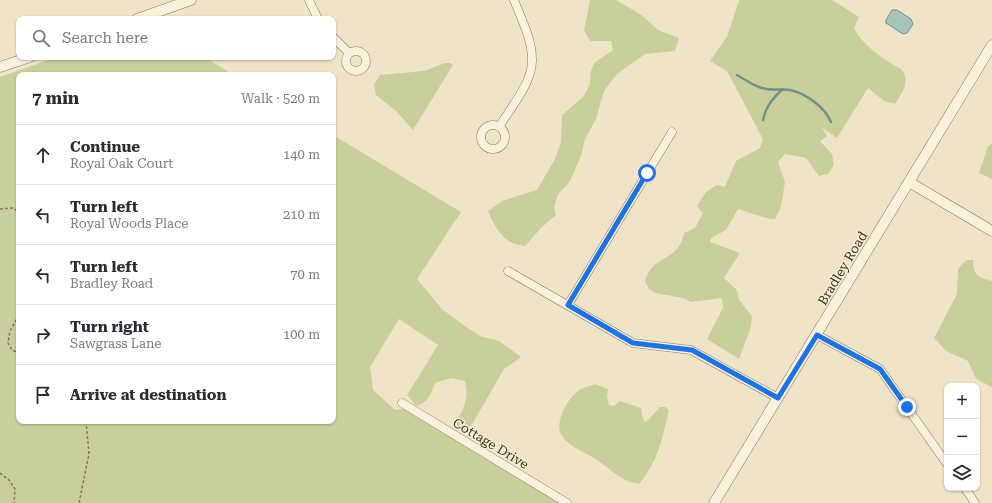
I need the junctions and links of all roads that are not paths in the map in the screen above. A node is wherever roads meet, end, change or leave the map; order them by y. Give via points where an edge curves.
1 (191, 0) edge
2 (309, 0) edge
3 (514, 0) edge
4 (168, 4) edge
5 (143, 16) edge
6 (317, 16) edge
7 (336, 40) edge
8 (992, 45) edge
9 (349, 53) dead end
10 (21, 60) edge
11 (0, 67) edge
12 (499, 127) dead end
13 (672, 132) dead end
14 (909, 182) junction
15 (992, 231) edge
16 (508, 271) dead end
17 (568, 305) junction
18 (817, 335) junction
19 (778, 398) junction
20 (402, 404) dead end
21 (944, 460) edge
22 (967, 491) edge
23 (567, 503) edge
24 (714, 503) edge
25 (975, 503) edge

1 - 4 street
2 - 6 street
3 - 12 street via 530,45 532,63 525,84
4 - 5 street
7 - 9 street
8 - 14 street, Bradley Road
10 - 11 street
13 - 17 street
14 - 15 street
14 - 18 street, Bradley Road
16 - 17 street
17 - 19 street via 633,343 692,350
18 - 19 street, Bradley Road
18 - 21 street via 880,369
19 - 24 street, Bradley Road
20 - 23 street, Cottage Drive
22 - 25 street

